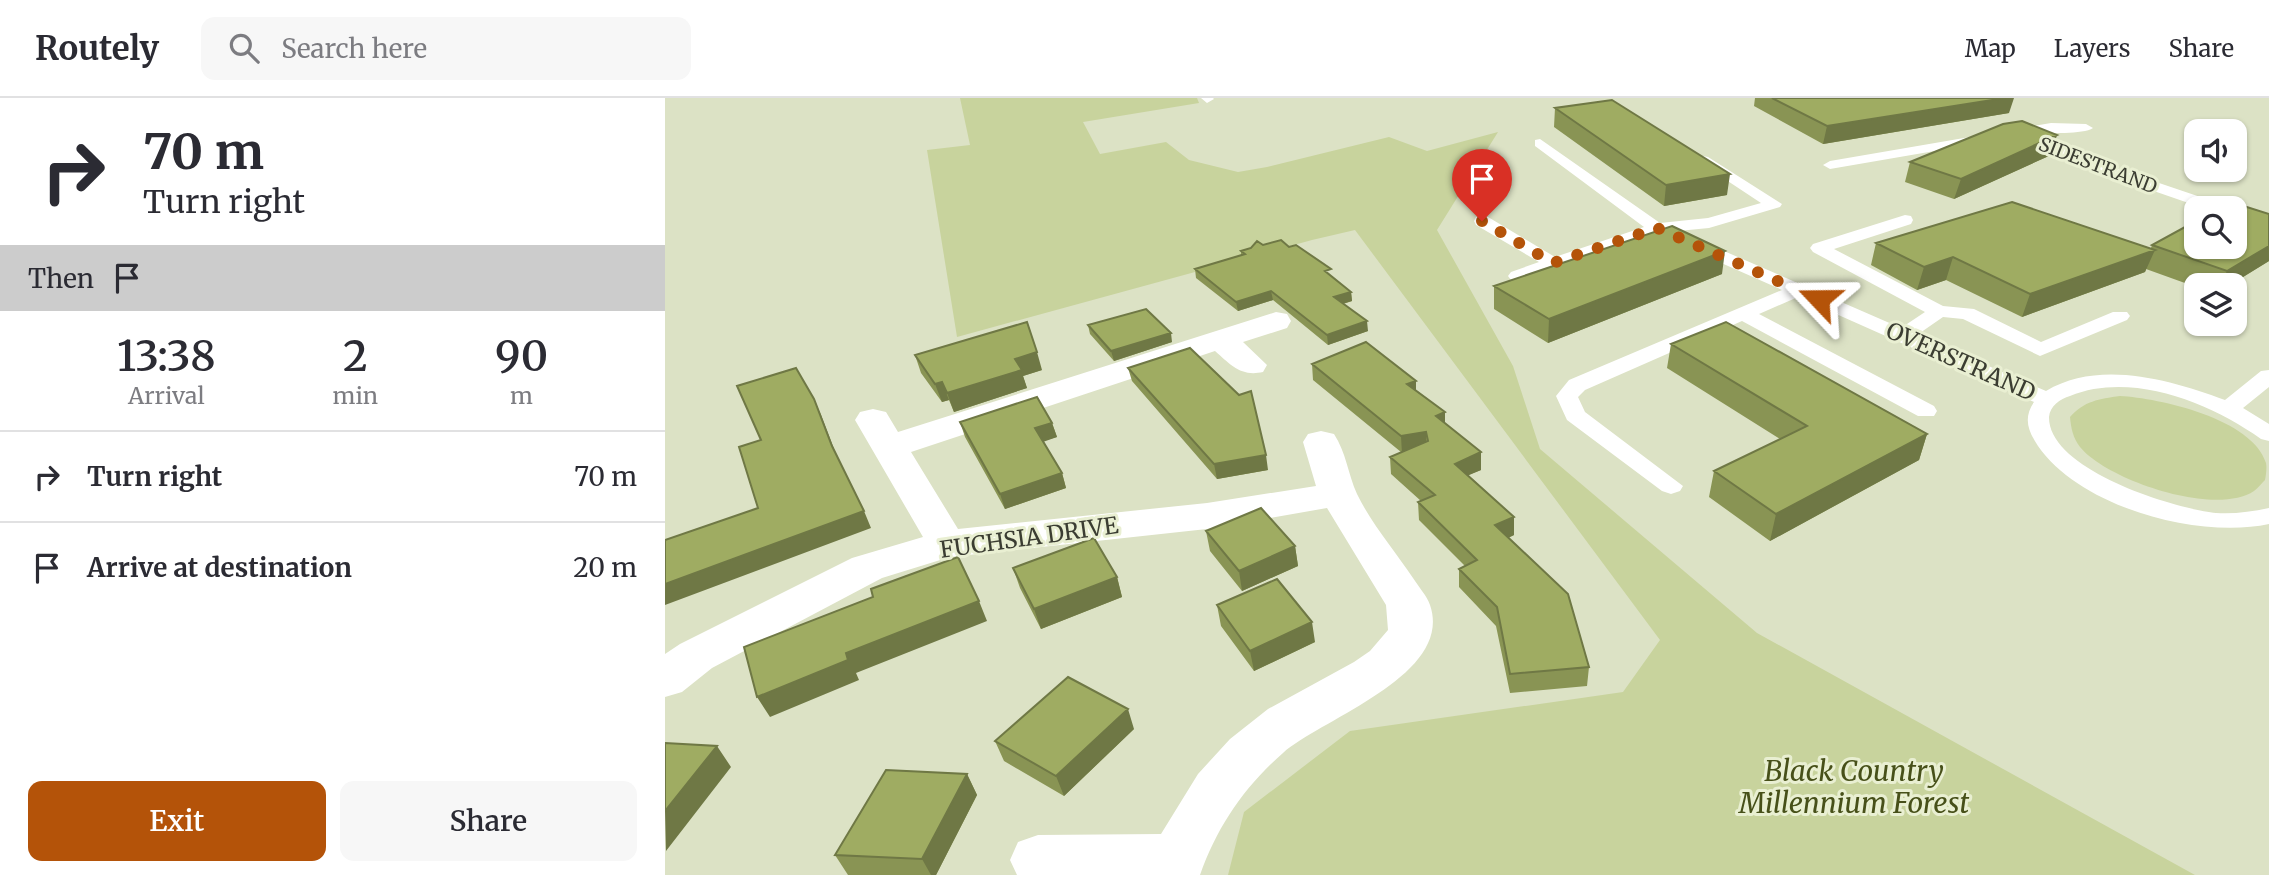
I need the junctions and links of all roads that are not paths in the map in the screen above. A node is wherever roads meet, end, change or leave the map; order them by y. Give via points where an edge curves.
1 (2086, 128) dead end
2 (2018, 133) junction
3 (1540, 142) dead end
4 (1693, 153) edge
5 (1830, 165) dead end
6 (2184, 196) edge
7 (1905, 220) dead end
8 (1482, 221) dead end
9 (1657, 228) junction
10 (1553, 263) junction
11 (1517, 276) edge
12 (1798, 290) junction
13 (1939, 311) junction
14 (1744, 314) junction
15 (2120, 316) dead end
16 (1276, 321) dead end
17 (1903, 336) junction
18 (1220, 340) junction
19 (1251, 365) dead end
20 (2269, 376) edge
21 (2046, 399) junction
22 (2228, 409) junction
23 (1926, 411) dead end
24 (2269, 434) edge
25 (1321, 442) dead end
26 (1671, 486) dead end
27 (1338, 494) junction
28 (2269, 516) edge
29 (947, 544) junction
30 (665, 679) edge
31 (1038, 860) dead end
32 (1174, 867) edge

1 - 2 lane via 2051,127
2 - 5 lane
2 - 6 lane, SIDESTRAND
3 - 9 lane, OVERSTRAND
4 - 9 lane via 1775,204 1709,223
7 - 13 lane via 1819,248
8 - 10 lane
9 - 10 lane
9 - 12 lane, OVERSTRAND
10 - 11 lane
12 - 14 lane
12 - 17 lane, OVERSTRAND
13 - 15 lane via 1967,313 2040,350
13 - 17 lane
14 - 23 lane
14 - 26 lane via 1577,385 1567,396 1575,415
16 - 18 street
17 - 21 lane, OVERSTRAND
18 - 19 street
18 - 29 street via 881,433
20 - 22 lane
21 - 22 lane, OVERSTRAND via 2089,383 2120,382 2192,395
21 - 28 lane, OVERSTRAND via 2038,416 2042,436 2060,458 2090,481 2177,514 2223,521
22 - 24 lane, OVERSTRAND
25 - 27 street
27 - 29 street, FUCHSIA DRIVE via 1207,516
27 - 32 street via 1408,605 1411,632 1394,656 1361,684 1286,723 1227,774 1189,829
29 - 30 street, FUCHSIA DRIVE via 867,568 696,656
31 - 32 street

